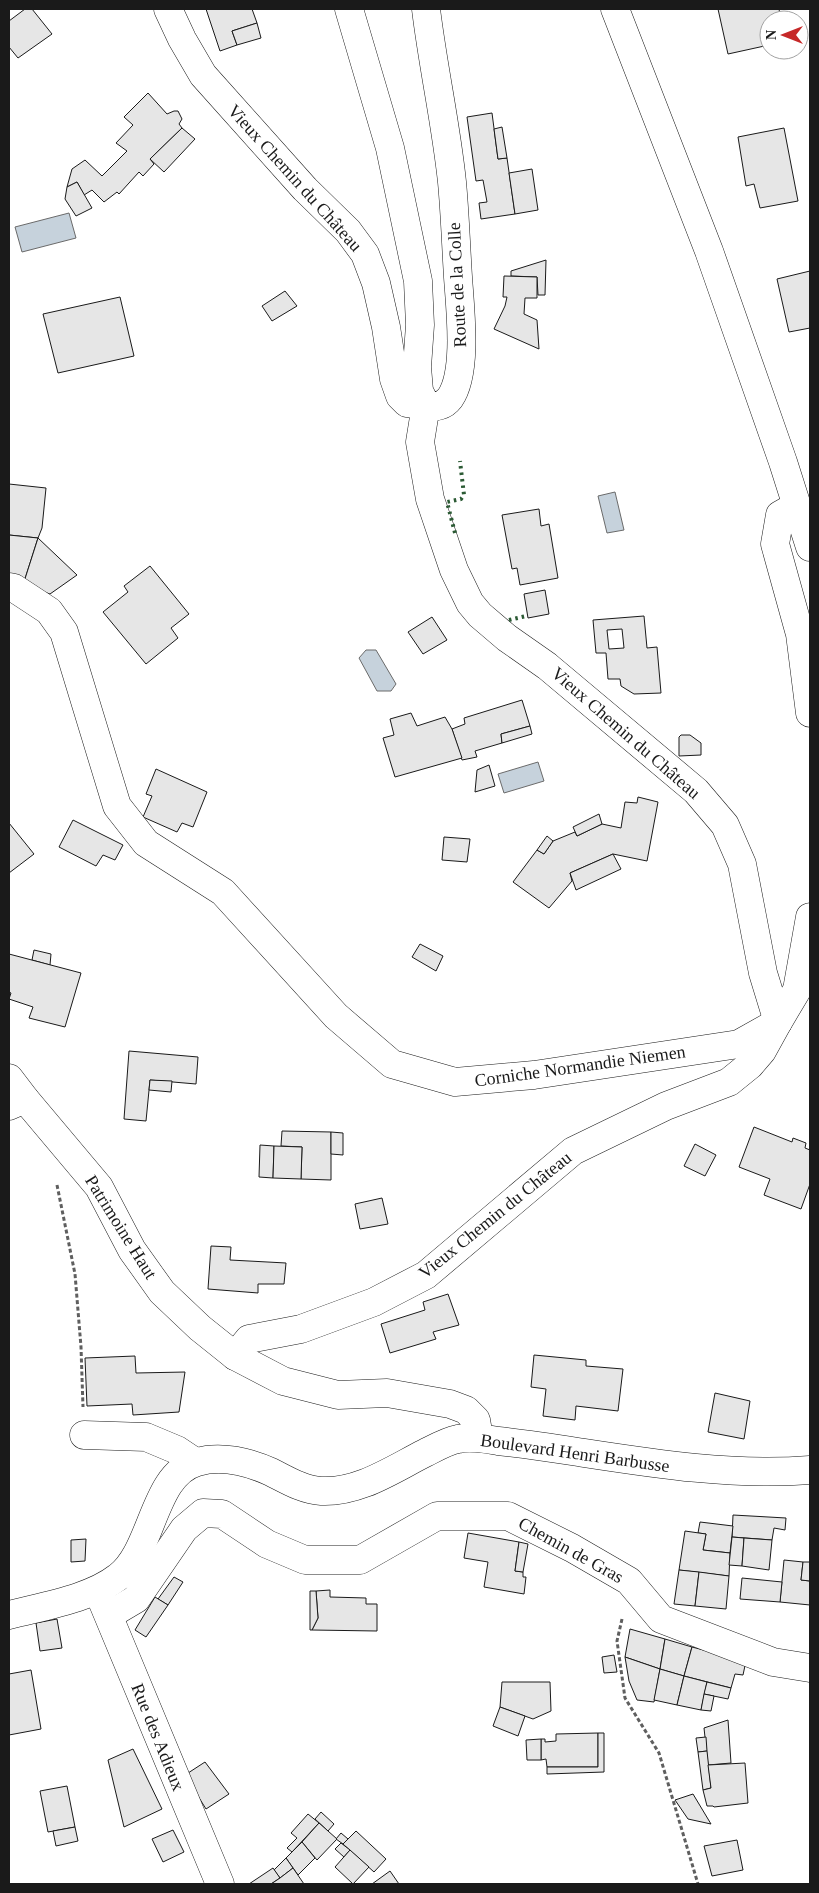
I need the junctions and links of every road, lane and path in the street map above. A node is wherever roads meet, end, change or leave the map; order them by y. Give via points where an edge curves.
1 (168, 9) edge
2 (349, 9) edge
3 (426, 9) edge
4 (615, 9) edge
5 (426, 405) junction
6 (796, 506) junction
7 (810, 547) edge
8 (9, 588) edge
9 (810, 713) edge
10 (810, 917) edge
11 (778, 1022) junction
12 (14, 1094) edge
13 (56, 1180) dead end
14 (234, 1356) junction
15 (84, 1435) joint
16 (479, 1438) junction
17 (195, 1462) junction
18 (810, 1470) edge
19 (629, 1581) junction
20 (97, 1590) junction
21 (9, 1615) edge
22 (108, 1615) junction
23 (810, 1668) edge
24 (220, 1884) edge
25 (698, 1884) edge

1 - 5 street, Vieux Chemin du Château via 203,75 305,189 348,231 365,254 376,283 400,396 407,403
2 - 5 street via 390,148 418,281 420,325 417,367 419,391
3 - 5 street, Route de la Colle via 452,181 461,326 460,363 450,398 434,407
4 - 6 street via 709,252
5 - 11 street, Vieux Chemin du Château via 420,442 430,499 454,570 470,603 506,638 547,666 696,791 725,826 742,864 763,974
6 - 7 street
6 - 9 street via 780,515 776,544 800,634
8 - 11 street, Corniche Normandie Niemen via 49,611 64,632 117,806 146,843 223,892 336,1016 392,1064 455,1082 534,1075 739,1044
10 - 11 street via 796,990
11 - 14 street, Vieux Chemin du Château via 762,1051 729,1082 666,1106 573,1151 426,1275 374,1302 301,1329 249,1339
12 - 14 street, Patrimoine Haut via 99,1187 132,1250 162,1292
13 - 15 path via 75,1274
14 - 16 street, Patrimoine Haut via 283,1381 338,1395 387,1393 450,1404 466,1410 476,1420
15 - 17 street via 146,1438 177,1450
16 - 17 street, Boulevard Henri Barbusse via 458,1439 360,1486 338,1490 320,1491 298,1486 238,1461 212,1459
16 - 18 street, Boulevard Henri Barbusse via 674,1467 735,1472
17 - 20 street via 168,1486 131,1565 119,1577
19 - 22 street, Chemin de Gras via 508,1516 437,1516 360,1560 305,1560 267,1544 222,1514 203,1513 184,1529 136,1598
19 - 23 street, Chemin de Gras via 661,1619 773,1662
19 - 25 path via 617,1641 625,1698 659,1753
20 - 21 street
20 - 22 street, Rue des Adieux
22 - 24 street, Rue des Adieux

